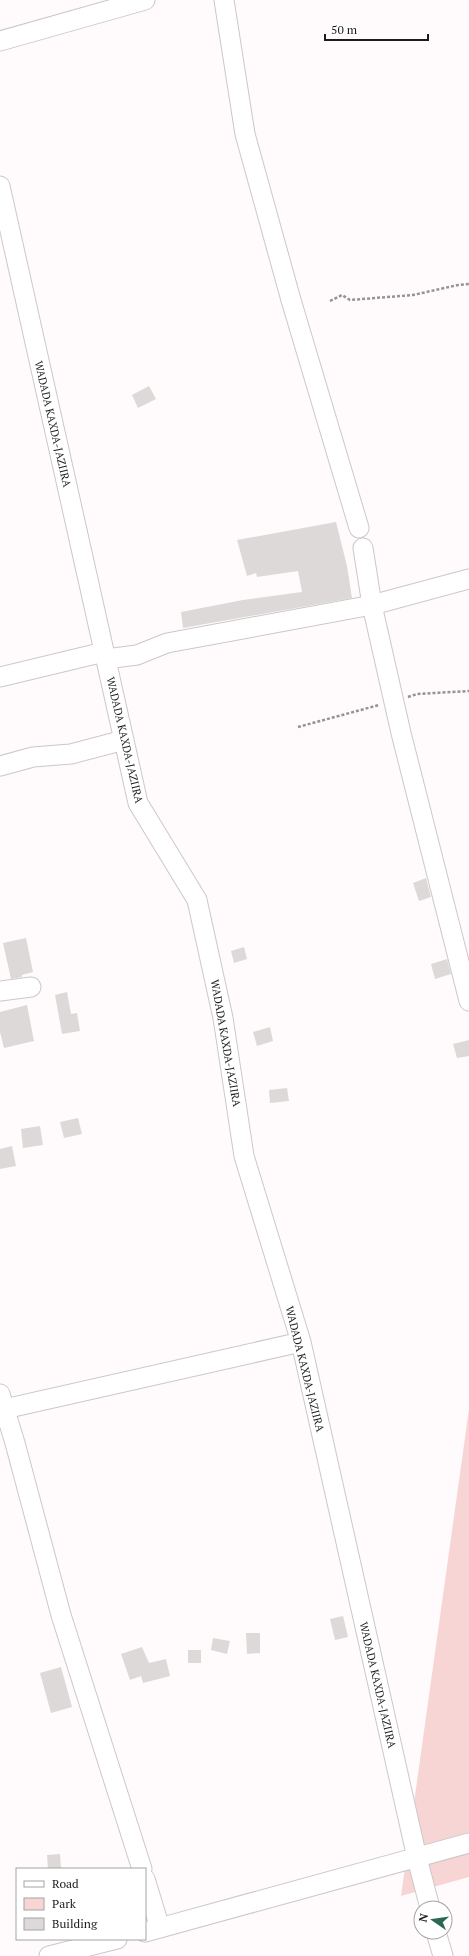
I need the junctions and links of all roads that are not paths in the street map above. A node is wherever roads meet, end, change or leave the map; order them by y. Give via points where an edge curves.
1 (144, 0) edge
2 (224, 0) edge
3 (0, 41) edge
4 (0, 186) edge
5 (359, 528) dead end
6 (364, 548) dead end
7 (469, 579) edge
8 (372, 605) junction
9 (105, 655) junction
10 (0, 677) edge
11 (124, 740) junction
12 (0, 766) edge
13 (31, 987) dead end
14 (0, 991) edge
15 (469, 1002) edge
16 (301, 1342) junction
17 (2, 1404) edge
18 (469, 1843) edge
19 (417, 1858) junction
20 (142, 1868) edge
21 (146, 1886) edge
22 (428, 1900) edge
23 (153, 1930) edge
24 (113, 1940) edge
25 (438, 1940) edge
26 (49, 1956) edge
27 (443, 1956) edge

1 - 3 street
2 - 5 street via 245,134
4 - 9 street, WADADA KAXDA-JAZIIRA
6 - 8 street
7 - 8 street
8 - 9 street via 167,643 137,655
8 - 15 street
9 - 10 street
9 - 11 street, WADADA KAXDA-JAZIIRA
11 - 12 street via 70,754 33,757
11 - 16 street, WADADA KAXDA-JAZIIRA via 138,803 197,900 223,1018 244,1156
13 - 14 street
16 - 17 street
16 - 19 street, WADADA KAXDA-JAZIIRA
17 - 20 street via 61,1614
18 - 19 street
19 - 22 street, WADADA KAXDA-JAZIIRA
19 - 23 street
21 - 23 street
24 - 26 street
25 - 27 street

